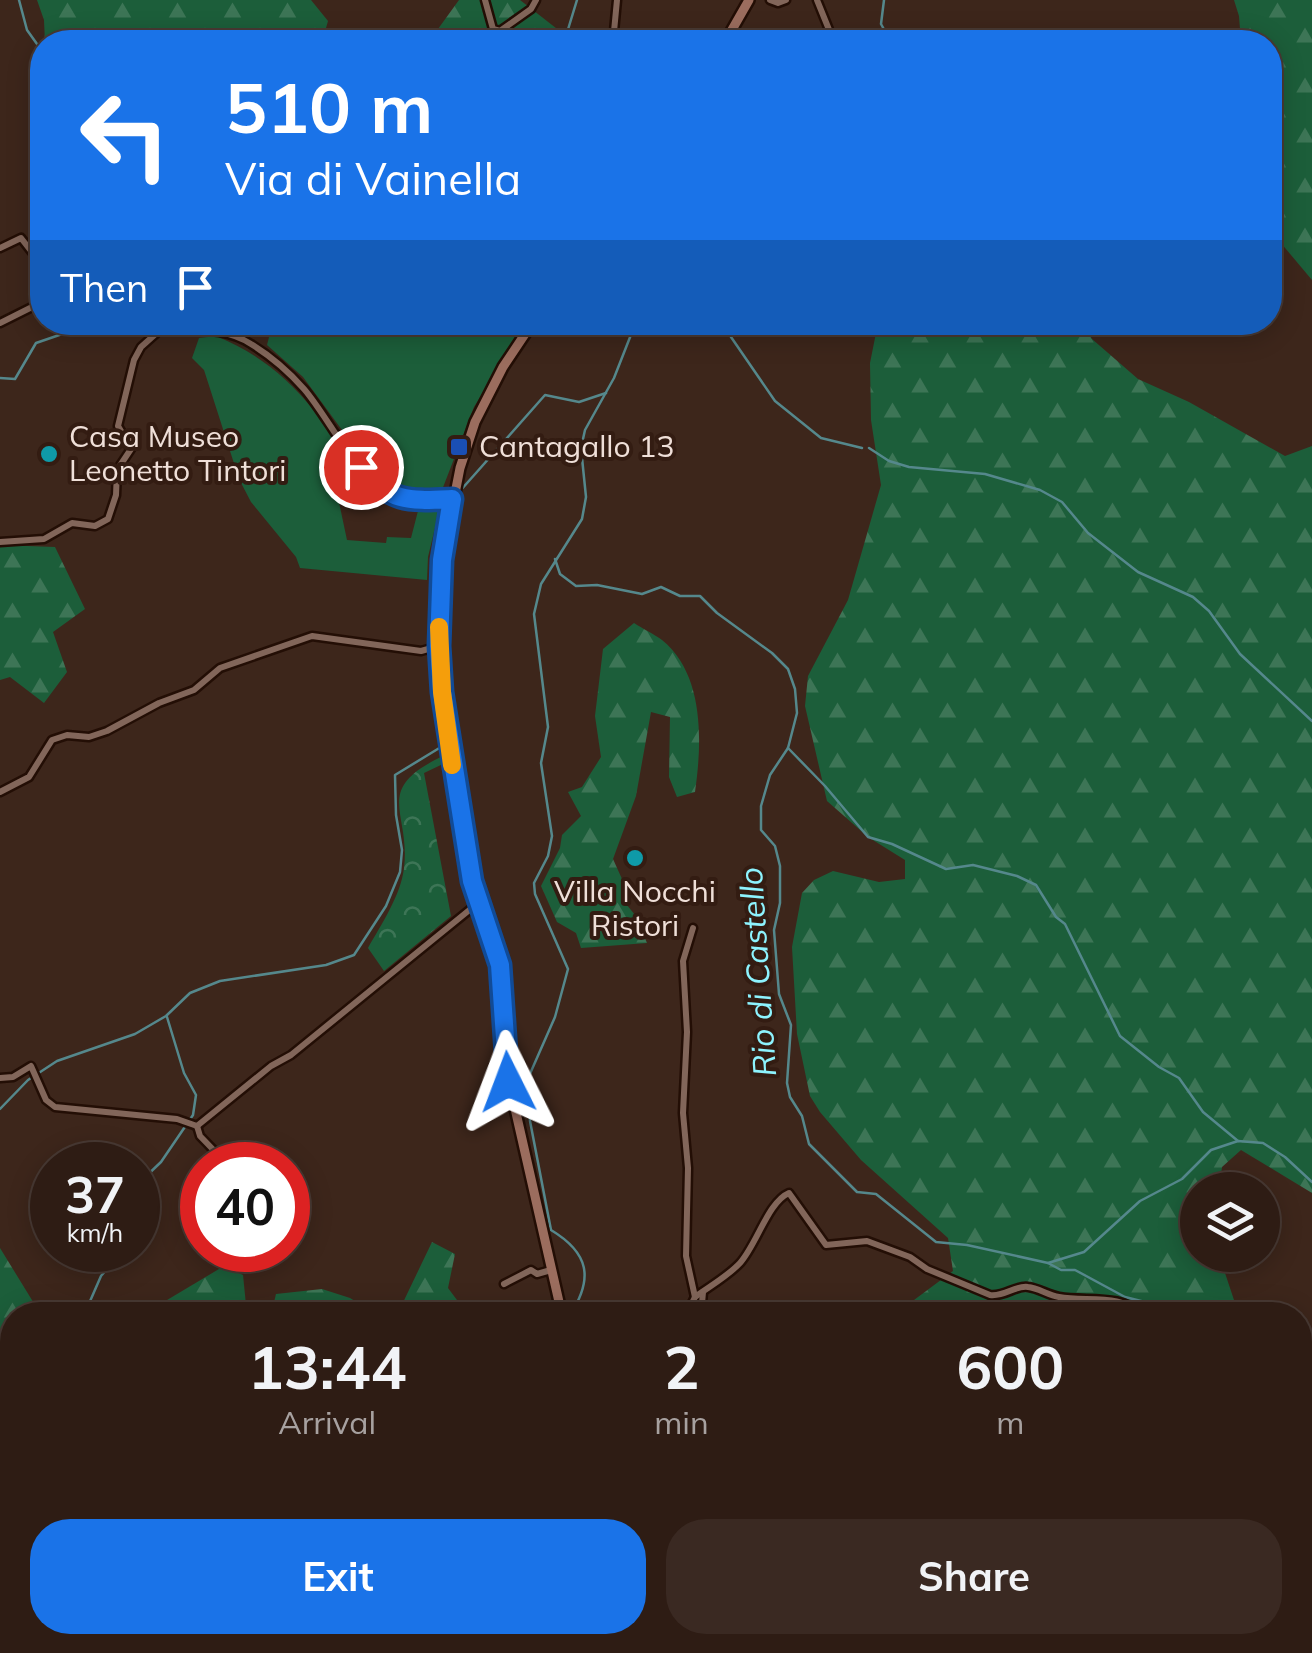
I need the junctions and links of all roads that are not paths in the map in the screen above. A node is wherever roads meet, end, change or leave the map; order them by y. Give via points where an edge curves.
1 (486, 0) edge
2 (536, 0) edge
3 (617, 0) edge
4 (750, 0) edge
5 (759, 0) edge
6 (770, 0) edge
7 (786, 0) edge
8 (817, 0) edge
9 (614, 30) edge
10 (732, 30) edge
11 (829, 30) edge
12 (0, 248) edge
13 (30, 250) edge
14 (30, 308) edge
15 (0, 323) edge
16 (154, 335) edge
17 (226, 335) edge
18 (524, 335) edge
19 (452, 503) junction
20 (0, 542) edge
21 (438, 646) junction
22 (0, 792) edge
23 (478, 903) junction
24 (693, 928) dead end
25 (0, 1078) edge
26 (198, 1126) junction
27 (206, 1142) edge
28 (551, 1270) junction
29 (504, 1284) dead end
30 (703, 1291) junction
31 (696, 1297) junction
32 (559, 1302) edge
33 (693, 1302) edge
34 (702, 1302) edge
35 (1120, 1302) edge

1 - 2 street via 493,29 500,30
3 - 9 street
4 - 5 street
4 - 10 street
6 - 7 street
8 - 11 street
12 - 13 street via 21,238
14 - 15 street
16 - 20 street via 134,360 118,426 135,443 117,470 108,519 95,526 72,523 44,539
17 - 19 street via 253,345 302,387 386,492
18 - 19 street via 475,422
19 - 21 street
21 - 22 street via 421,651 312,636 256,654 107,731 52,740 28,777
21 - 23 street
23 - 26 street
23 - 28 street via 500,965 508,1082
24 - 31 street via 683,961 683,1113 686,1256
25 - 26 street via 31,1066 55,1107
26 - 27 street
28 - 29 street via 530,1270
28 - 32 street
30 - 31 street
30 - 34 street
30 - 35 street via 737,1266 773,1206 789,1192 826,1245 867,1241 990,1295 1026,1286
31 - 33 street

